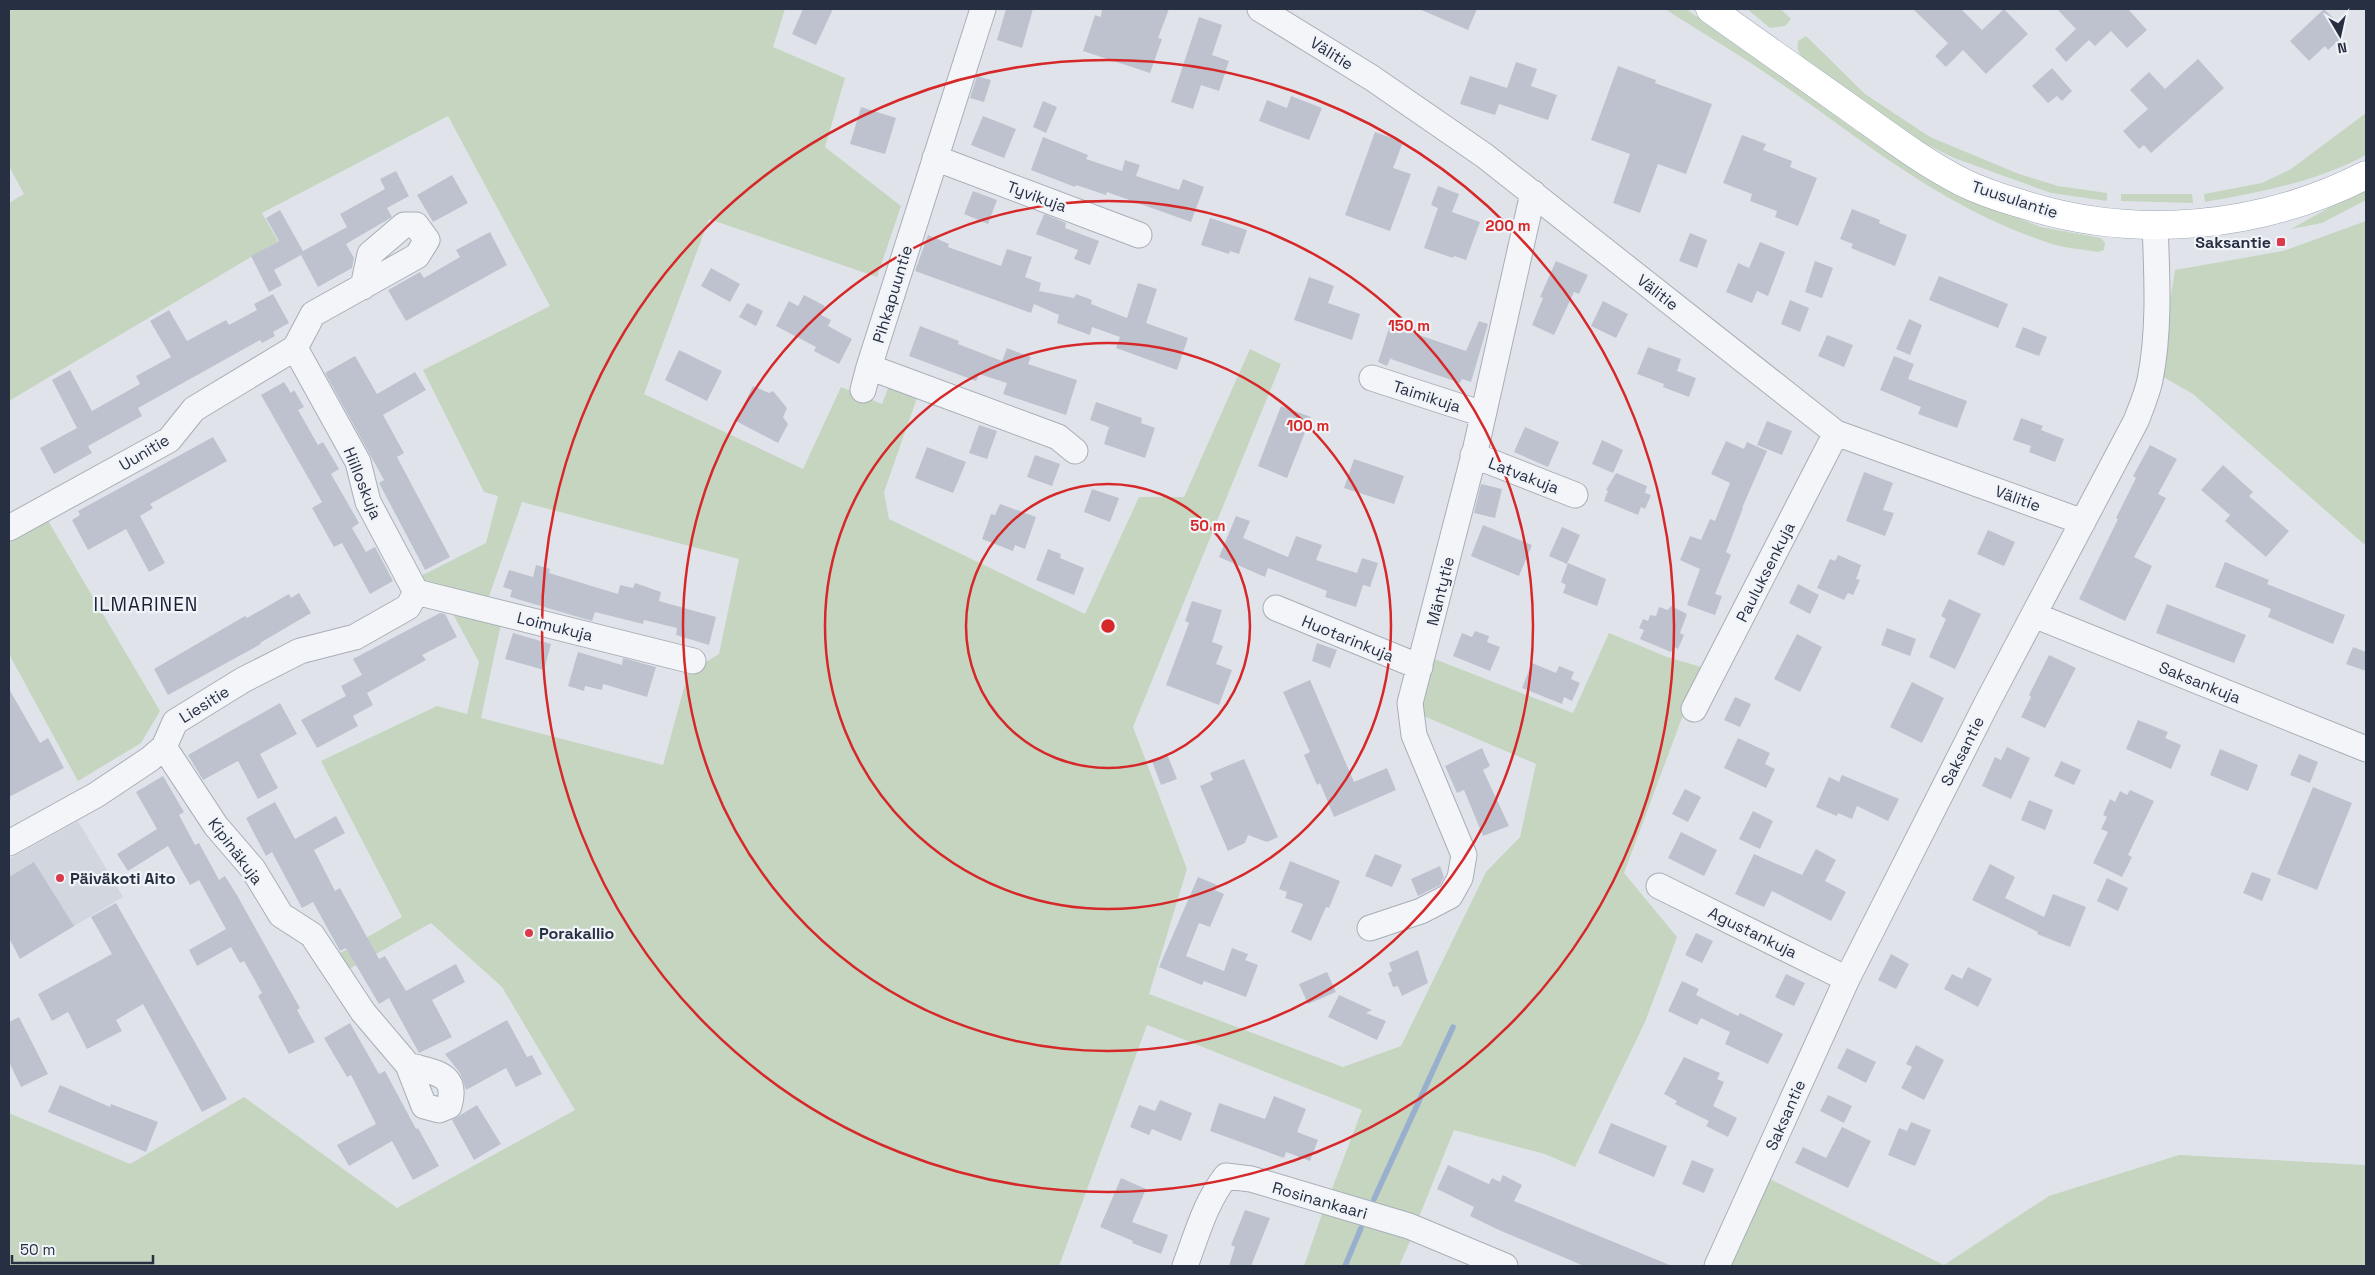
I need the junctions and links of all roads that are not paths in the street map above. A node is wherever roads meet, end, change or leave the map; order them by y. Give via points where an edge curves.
1 (983, 9) edge
2 (1260, 9) edge
3 (1710, 9) edge
4 (935, 158) junction
5 (2366, 175) edge
6 (1533, 193) junction
7 (2155, 225) junction
8 (1139, 235) dead end
9 (363, 287) dead end
10 (295, 348) junction
11 (869, 366) junction
12 (1372, 378) dead end
13 (863, 390) dead end
14 (1483, 414) junction
15 (1836, 434) junction
16 (1075, 452) dead end
17 (1473, 455) junction
18 (1576, 495) dead end
19 (2083, 522) junction
20 (9, 528) edge
21 (416, 592) junction
22 (1276, 608) dead end
23 (2034, 615) junction
24 (693, 661) dead end
25 (1420, 667) junction
26 (1694, 710) dead end
27 (164, 747) junction
28 (2366, 749) edge
29 (9, 842) edge
30 (1659, 886) dead end
31 (1370, 928) dead end
32 (1846, 979) junction
33 (408, 1065) dead end
34 (1185, 1266) edge
35 (1505, 1266) edge
36 (1717, 1266) edge

1 - 4 street, Pihkapuuntie
2 - 6 street, Välitie via 1372,78
3 - 7 main road, Tuusulantie via 1923,160 1963,182 1999,197 2073,217
4 - 8 street, Tyvikuja
4 - 11 street, Pihkapuuntie
5 - 7 main road, Tuusulantie via 2312,199 2264,213 2219,221
6 - 14 street, Mäntytie
6 - 15 street, Välitie
7 - 19 street, Saksantie via 2157,275 2150,381 2136,421
9 - 10 street via 313,314
10 - 20 street, Uunitie via 194,409 169,440
10 - 21 street, Hiilloskuja via 358,462 368,502
11 - 13 street, Pihkapuuntie
11 - 16 street via 1058,437
12 - 14 street, Taimikuja
14 - 17 street, Mäntytie
15 - 19 street, Välitie
15 - 26 street, Pauluksenkuja
17 - 18 street, Latvakuja
17 - 25 street, Mäntytie
19 - 23 street, Saksantie
21 - 24 street, Loimukuja
21 - 27 street, Liesitie via 408,607 355,637 300,651 243,680 175,722
22 - 25 street, Huotarinkuja
23 - 28 street, Saksankuja
23 - 32 street, Saksantie
25 - 31 street, Mäntytie via 1410,703 1414,735 1464,855 1460,878 1450,896 1421,911
27 - 29 street, Liesitie via 96,795
27 - 33 street, Kipinäkuja via 216,826 252,868 281,915 312,935 363,1012
30 - 32 street, Agustankuja
32 - 36 street, Saksantie
34 - 35 street, Rosinankaari via 1213,1192 1226,1176 1251,1179 1409,1226

